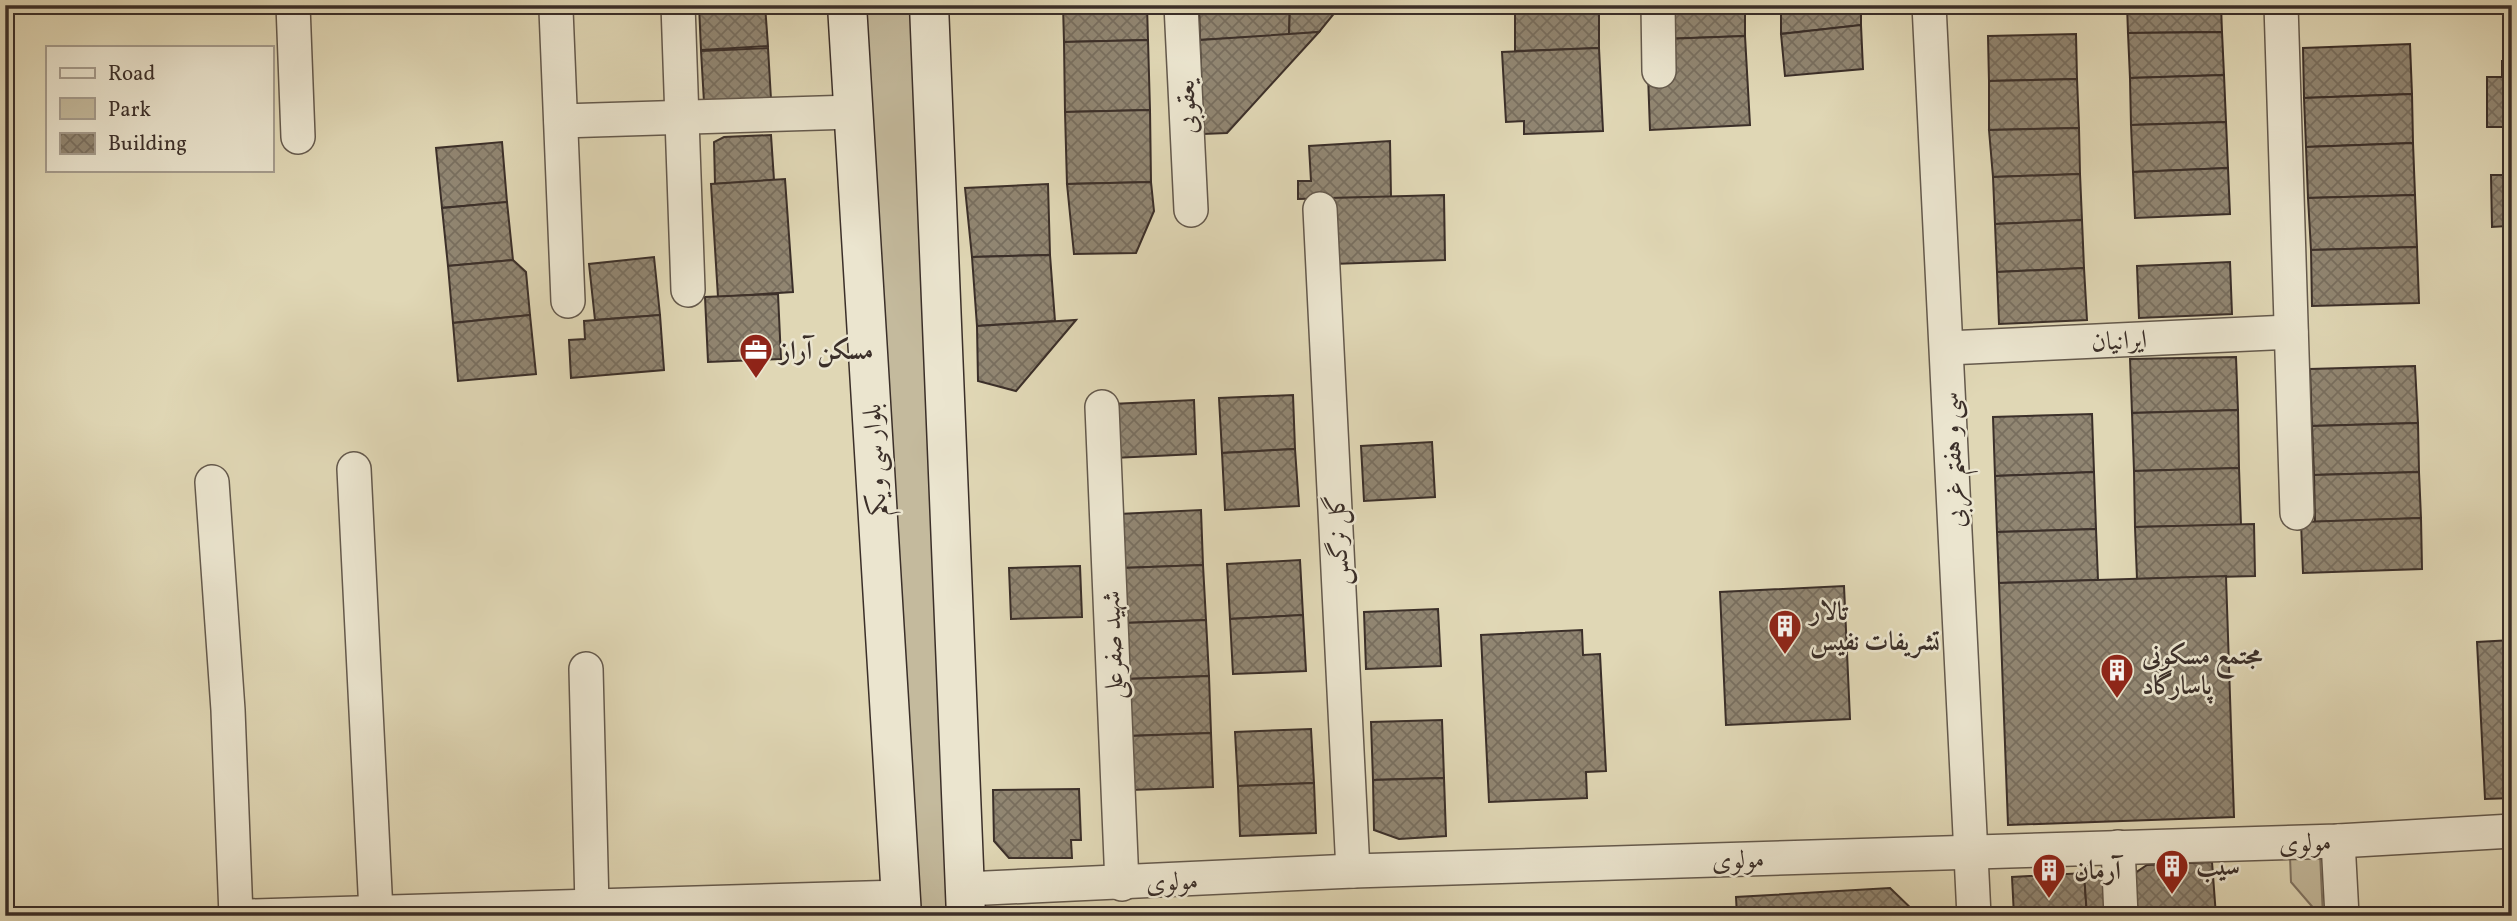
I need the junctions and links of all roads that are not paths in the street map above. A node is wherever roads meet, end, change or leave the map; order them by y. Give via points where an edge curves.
1 (293, 5) edge
2 (678, 5) edge
3 (847, 5) edge
4 (929, 5) edge
5 (1181, 5) edge
6 (1658, 5) edge
7 (1929, 5) edge
8 (2281, 5) edge
9 (556, 10) dead end
10 (1659, 71) dead end
11 (853, 112) junction
12 (682, 117) junction
13 (561, 121) junction
14 (298, 137) dead end
15 (1191, 209) dead end
16 (1320, 209) dead end
17 (688, 290) dead end
18 (568, 301) dead end
19 (2291, 332) junction
20 (1947, 348) junction
21 (1102, 407) dead end
22 (354, 469) dead end
23 (212, 482) dead end
24 (2297, 513) dead end
25 (586, 669) dead end
26 (2512, 831) edge
27 (2338, 841) junction
28 (2118, 847) junction
29 (1971, 851) junction
30 (1353, 871) junction
31 (1122, 884) junction
32 (966, 903) edge
33 (592, 906) junction
34 (901, 906) edge
35 (376, 912) junction
36 (236, 916) edge
37 (251, 916) edge
38 (1974, 916) edge
39 (2121, 916) edge
40 (2342, 916) edge

1 - 14 street
2 - 12 street
3 - 11 main road, بلوار سی و یکم
4 - 32 main road
5 - 15 street, یعقوبی
6 - 10 street
7 - 20 street, سی و هفتم غربی
8 - 19 street
9 - 13 street
11 - 12 street
11 - 34 main road, بلوار سی و یکم
12 - 13 street
12 - 17 street
13 - 18 street
16 - 30 street, گل نرگس
19 - 20 street, ایرانیان
19 - 24 street
20 - 29 street, سی و هفتم غربی
21 - 31 street, شهید صفرعلی
22 - 35 street
23 - 36 street
25 - 33 street
26 - 27 street, مولوی
27 - 28 street, مولوی
27 - 40 street
28 - 29 street, مولوی
28 - 39 street
29 - 30 street, مولوی
29 - 38 street, سی و هفتم غربی
30 - 31 street, مولوی
31 - 32 street, مولوی
33 - 34 street
33 - 35 street
35 - 37 street

